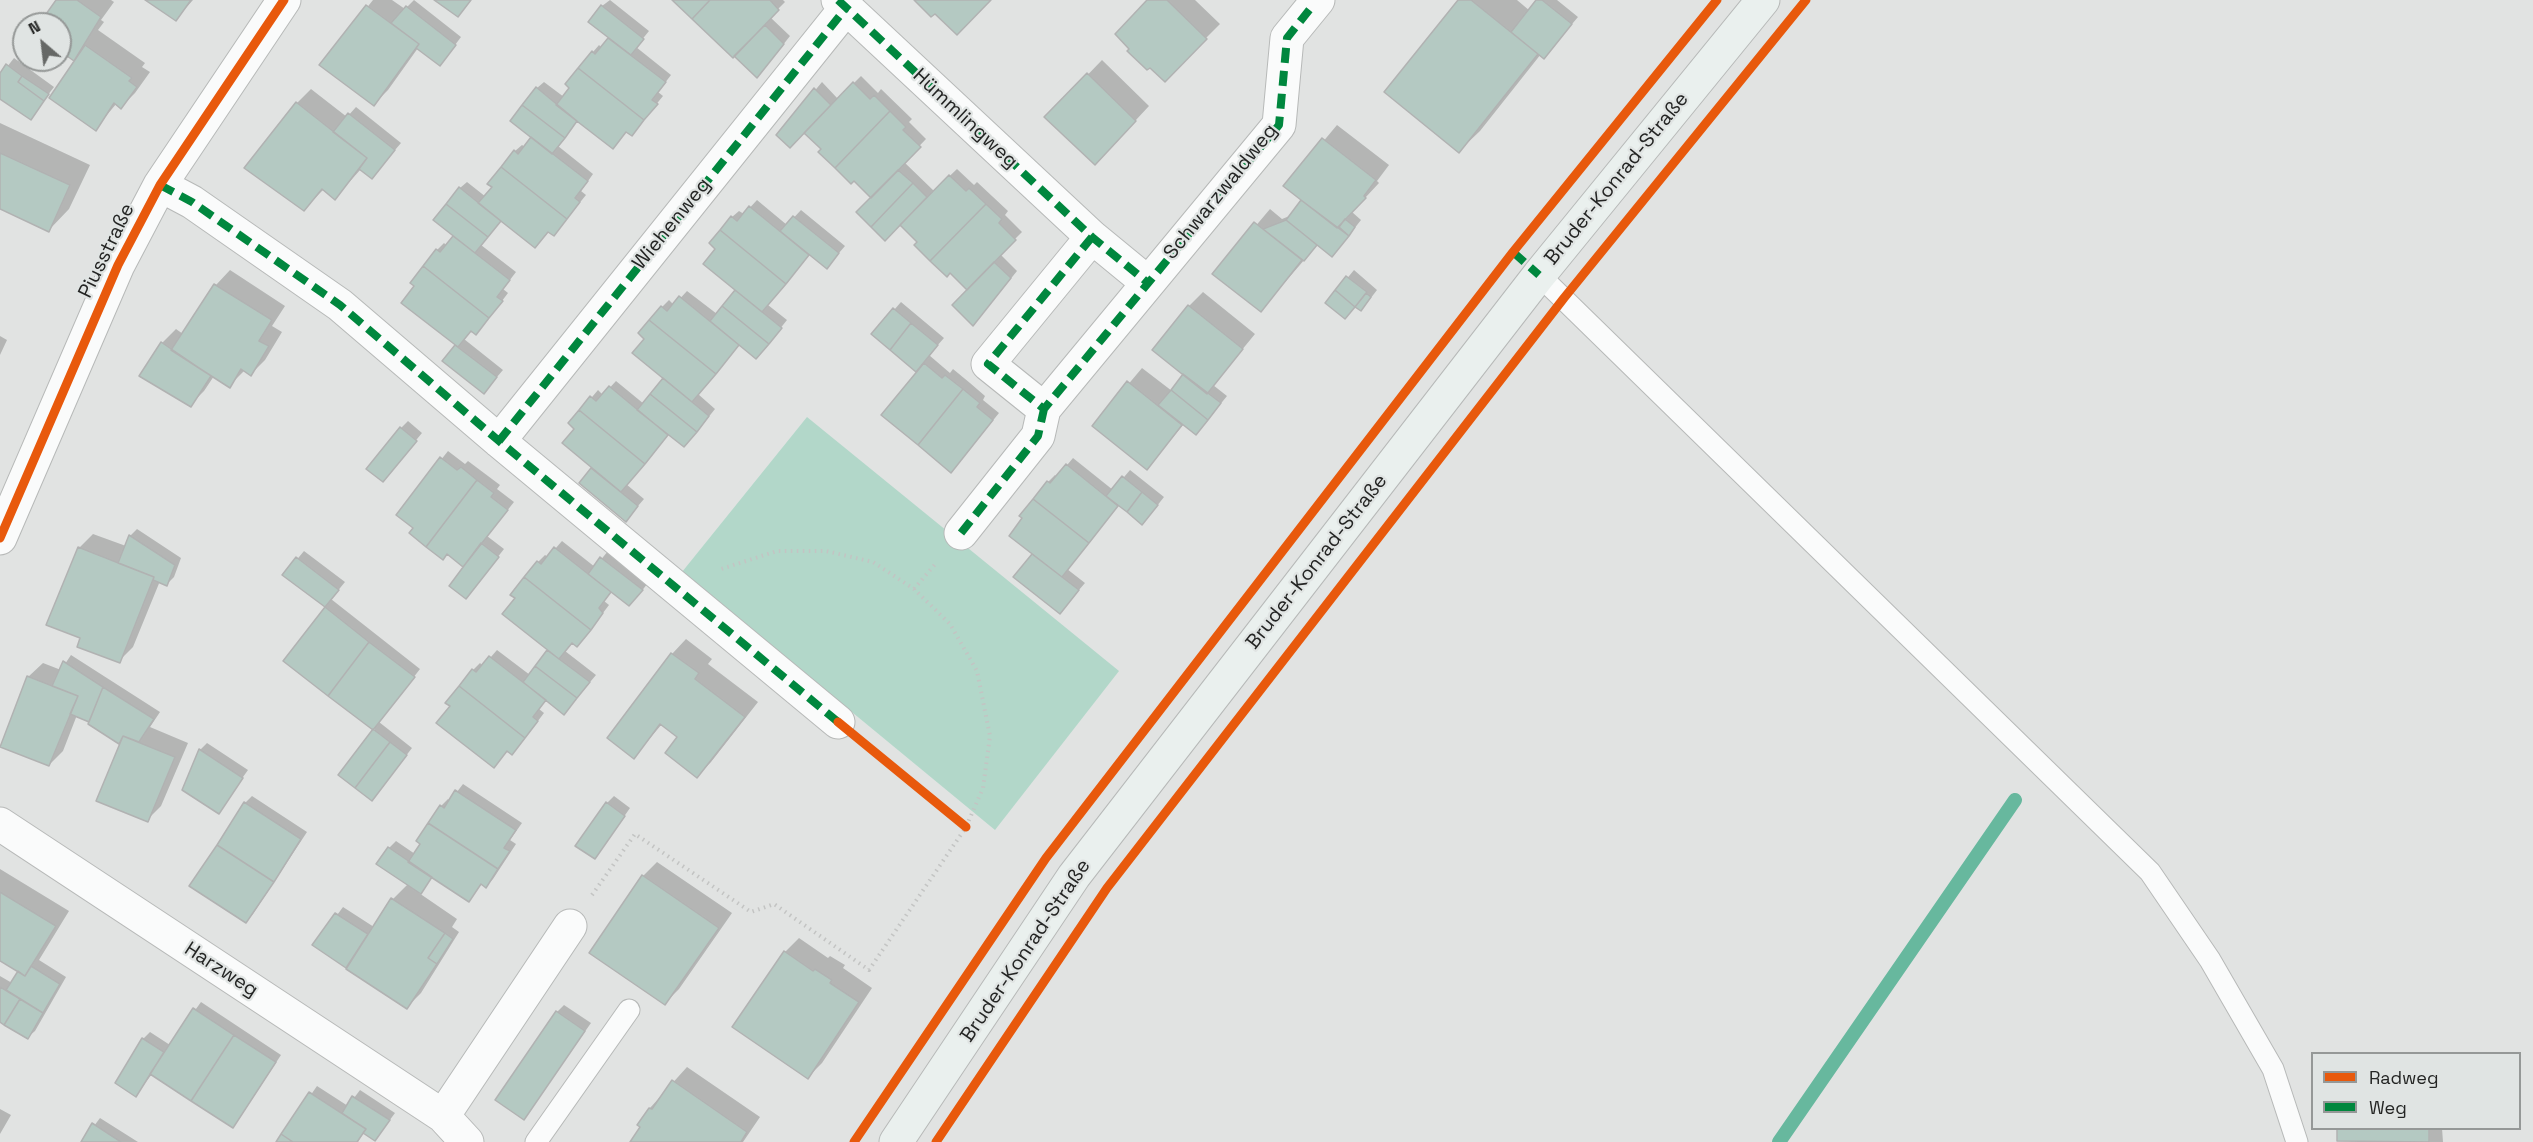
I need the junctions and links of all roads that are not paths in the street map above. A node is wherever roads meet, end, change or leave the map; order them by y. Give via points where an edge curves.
1 (284, 0) edge
2 (1318, 0) edge
3 (1763, 0) edge
4 (842, 4) edge
5 (160, 185) junction
6 (1092, 237) junction
7 (1539, 275) junction
8 (1148, 283) junction
9 (1044, 409) junction
10 (499, 441) junction
11 (961, 533) dead end
12 (0, 538) edge
13 (838, 722) dead end
14 (0, 824) edge
15 (570, 926) road end
16 (629, 1010) dead end
17 (443, 1116) junction
18 (467, 1142) edge
19 (536, 1142) edge
20 (896, 1142) edge
21 (2297, 1142) edge

1 - 5 street, Piusstraße
2 - 8 street, Schwarzwaldweg via 1287,38 1279,125
3 - 7 street, Bruder-Konrad-Straße
4 - 6 street, Hümmlingweg
4 - 10 street, Wiehenweg
5 - 10 street via 192,202 340,305
5 - 12 street, Piusstraße via 118,265
6 - 8 street
6 - 9 street via 988,364
7 - 20 street, Bruder-Konrad-Straße via 1074,876
7 - 21 lane via 2150,872 2210,960 2273,1069
8 - 9 street, Schwarzwaldweg
9 - 11 street, Schwarzwaldweg via 1038,436
10 - 13 street
14 - 17 street, Harzweg
15 - 17 street
16 - 19 lane
17 - 18 street, Harzweg

